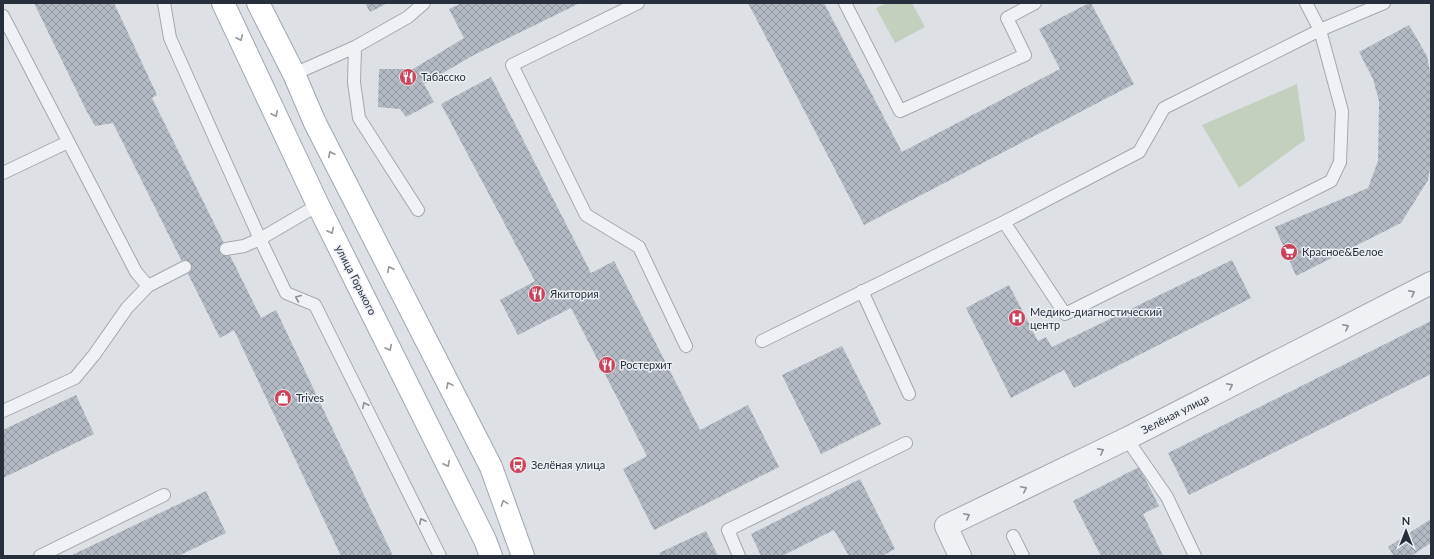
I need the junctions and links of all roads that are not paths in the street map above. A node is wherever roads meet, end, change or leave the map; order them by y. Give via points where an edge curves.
1 (164, 3) edge
2 (224, 3) edge
3 (258, 3) edge
4 (424, 3) edge
5 (638, 3) edge
6 (845, 3) edge
7 (1034, 3) edge
8 (1306, 3) edge
9 (1384, 3) edge
10 (3, 16) edge
11 (1320, 30) junction
12 (355, 47) junction
13 (294, 74) junction
14 (68, 142) junction
15 (3, 173) edge
16 (318, 205) junction
17 (418, 210) dead end
18 (1004, 222) junction
19 (260, 239) junction
20 (226, 249) dead end
21 (184, 267) dead end
22 (1431, 283) edge
23 (148, 286) junction
24 (862, 291) junction
25 (762, 341) dead end
26 (686, 346) dead end
27 (909, 394) dead end
28 (3, 411) edge
29 (1128, 438) junction
30 (906, 443) dead end
31 (164, 495) dead end
32 (1013, 536) dead end
33 (40, 556) edge
34 (440, 556) edge
35 (491, 556) edge
36 (523, 556) edge
37 (739, 556) edge
38 (960, 556) edge
39 (1023, 556) edge
40 (1195, 556) edge

1 - 19 lane via 170,38
2 -> 16 main road, улица Горького
3 - 13 main road
4 - 12 lane via 408,17
5 - 26 lane via 512,66 586,215 638,247
6 - 7 lane via 900,111 1026,55 1007,18
8 - 11 lane
9 - 11 lane
10 - 14 lane
11 - 18 lane via 1164,108 1139,152
11 - 18 lane via 1342,111 1340,162 1331,181 1066,314
12 - 13 lane
12 - 17 lane via 354,82 359,118
36 -> 13 main road via 491,466 315,123
14 - 15 lane
14 - 23 lane via 136,272
16 - 19 lane
16 -> 35 main road, улица Горького
18 - 24 lane
19 - 20 lane via 244,246
34 -> 19 lane via 315,305 286,293
21 - 23 lane
29 -> 22 street, Зелёная улица
23 - 28 lane via 127,308 75,378
24 - 25 lane
24 - 27 lane
38 -> 29 street, Зелёная улица via 946,526
29 - 40 lane via 1167,497
30 - 37 lane via 728,530
31 - 33 lane
32 - 39 lane

